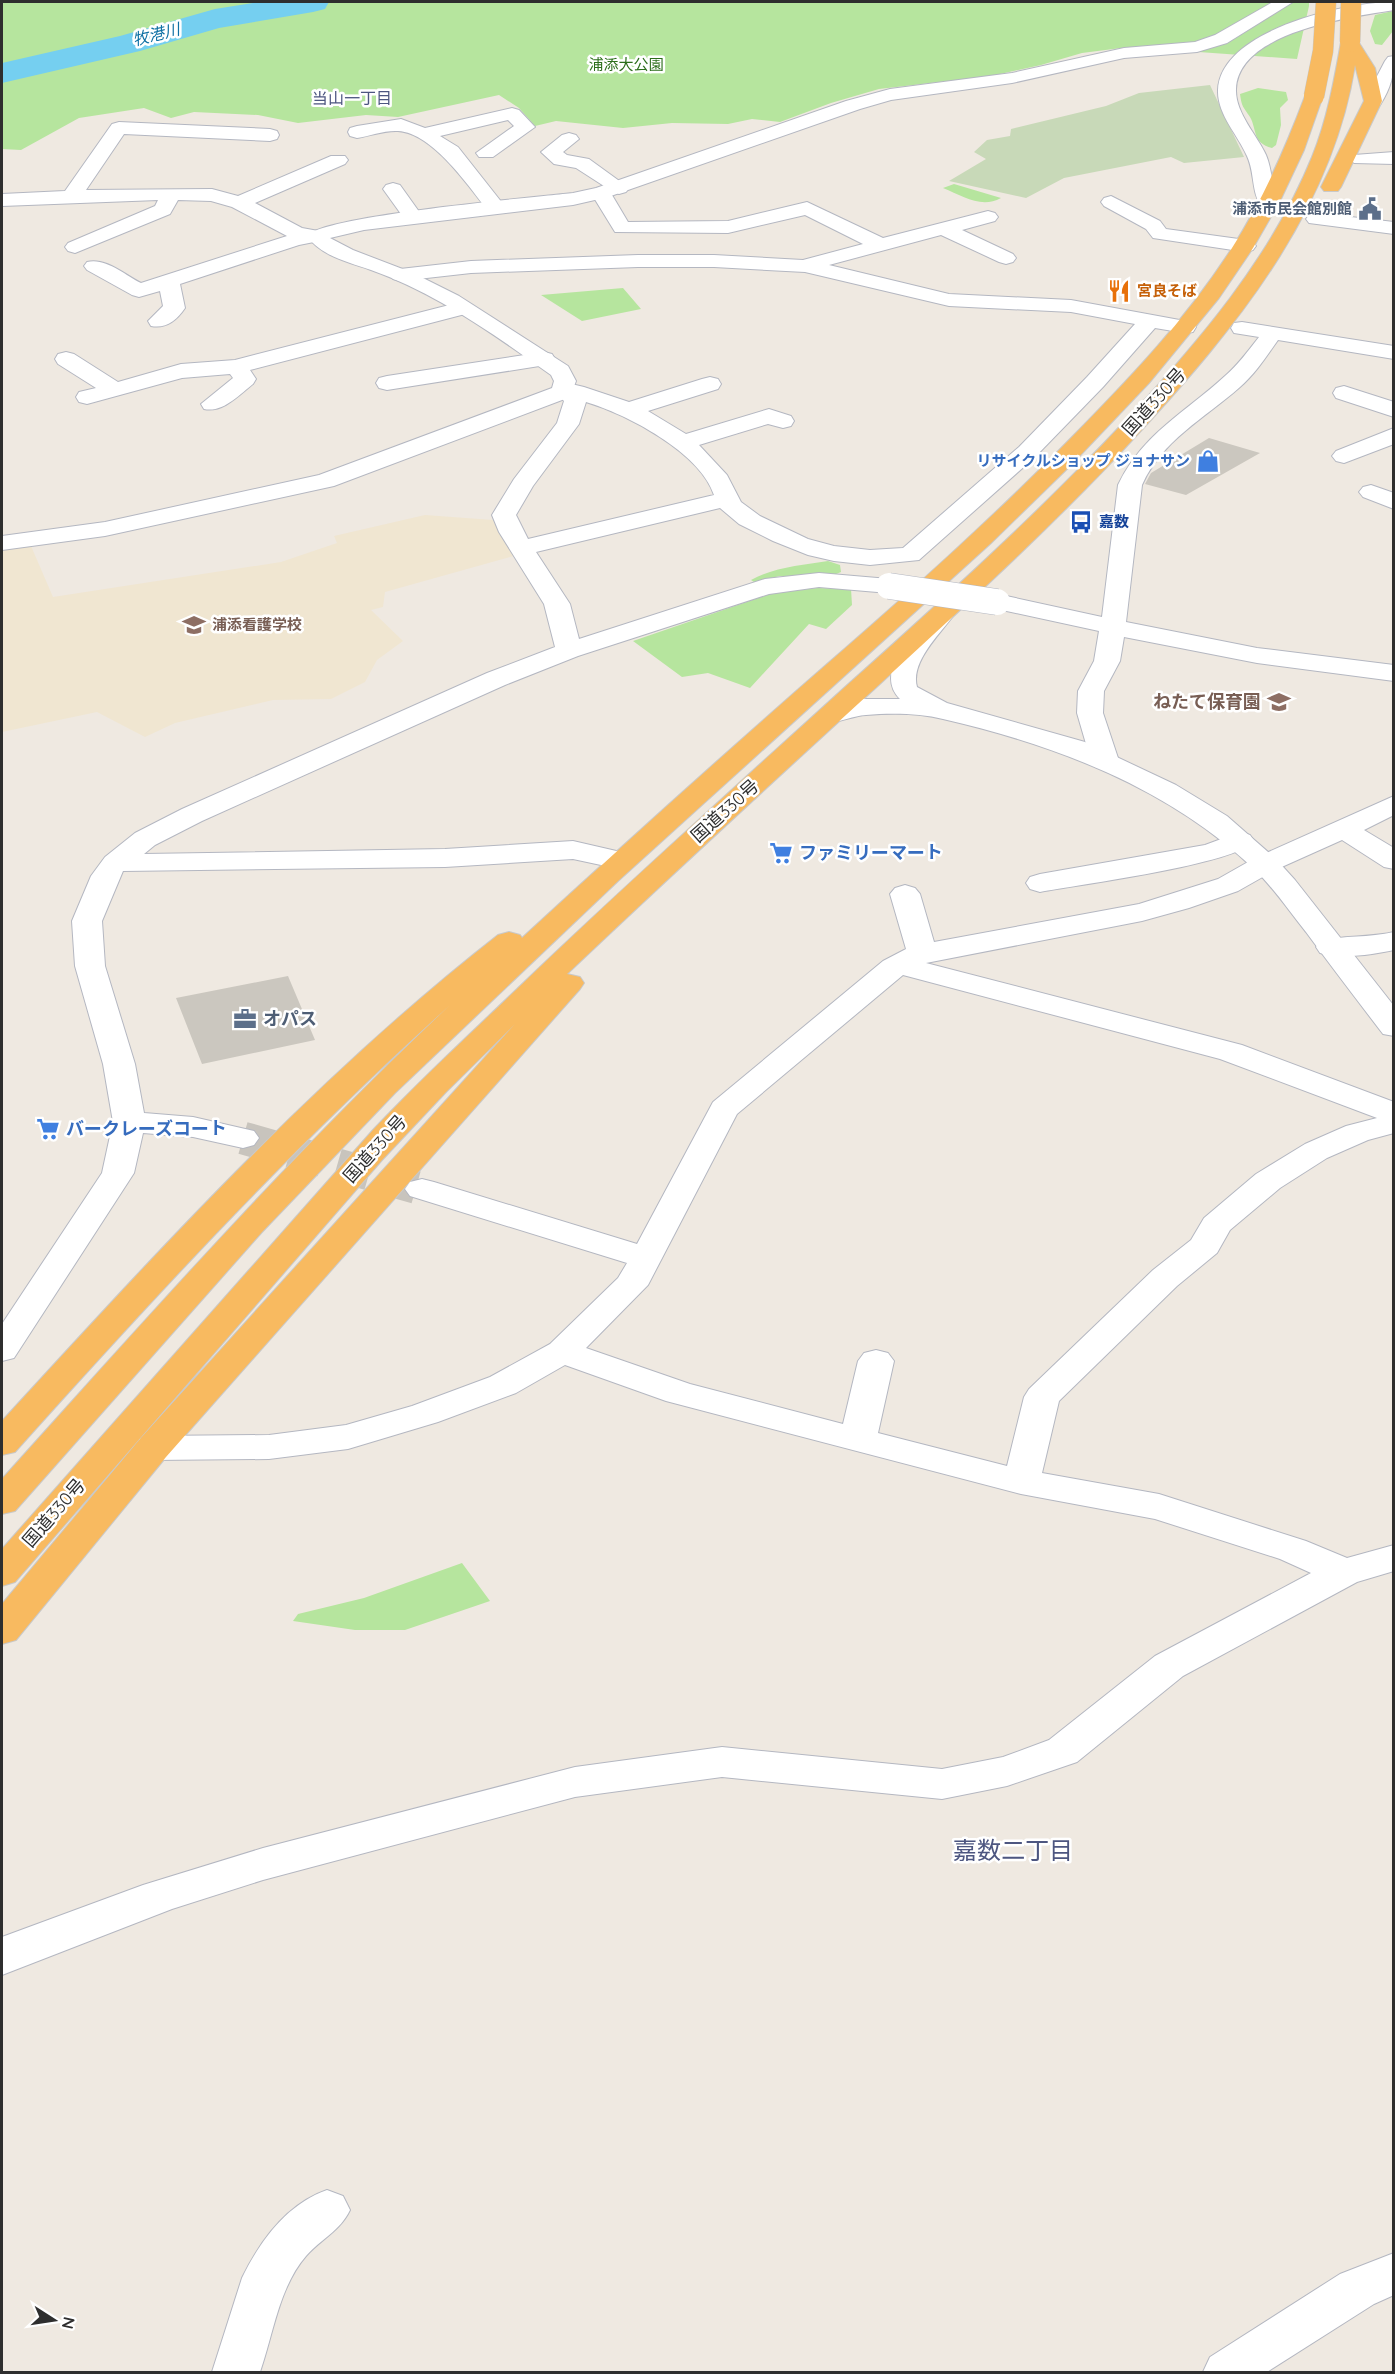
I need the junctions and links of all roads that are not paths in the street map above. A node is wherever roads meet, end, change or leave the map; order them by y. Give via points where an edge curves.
1 (1284, 2) edge
2 (1326, 2) edge
3 (1351, 2) edge
4 (1393, 5) edge
5 (1350, 42) junction
6 (1391, 65) edge
7 (1373, 101) junction
8 (357, 132) dead end
9 (423, 134) junction
10 (270, 135) dead end
11 (569, 140) dead end
12 (486, 153) dead end
13 (1394, 158) edge
14 (1362, 159) dead end
15 (338, 160) dead end
16 (393, 189) dead end
17 (610, 191) junction
18 (171, 194) junction
19 (71, 197) junction
20 (2, 200) edge
21 (1111, 202) dead end
22 (239, 203) junction
23 (1269, 204) junction
24 (496, 208) junction
25 (988, 217) dead end
26 (413, 218) junction
27 (1316, 219) junction
28 (1394, 228) edge
29 (946, 230) junction
30 (317, 236) junction
31 (1305, 237) dead end
32 (881, 245) junction
33 (1246, 246) junction
34 (75, 247) dead end
35 (1006, 258) dead end
36 (94, 266) dead end
37 (805, 266) junction
38 (400, 275) junction
39 (169, 281) junction
40 (461, 308) junction
41 (1256, 311) dead end
42 (159, 321) dead end
43 (1149, 321) junction
44 (1185, 327) junction
45 (1242, 328) junction
46 (1274, 333) junction
47 (1394, 353) edge
48 (66, 359) dead end
49 (544, 359) junction
50 (236, 367) junction
51 (1179, 376) junction
52 (387, 383) dead end
53 (710, 384) dead end
54 (114, 389) junction
55 (563, 389) junction
56 (1344, 393) dead end
57 (87, 397) dead end
58 (212, 404) dead end
59 (627, 410) junction
60 (1394, 410) edge
61 (783, 421) dead end
62 (1394, 435) edge
63 (682, 443) junction
64 (1344, 456) dead end
65 (1371, 492) dead end
66 (727, 499) junction
67 (1394, 502) edge
68 (2, 543) edge
69 (522, 548) junction
70 (942, 614) junction
71 (1112, 625) junction
72 (569, 651) junction
73 (1394, 673) edge
74 (942, 710) junction
75 (831, 715) junction
76 (1105, 761) junction
77 (1394, 804) edge
78 (1344, 829) junction
79 (649, 835) junction
80 (1240, 841) junction
81 (685, 847) junction
82 (615, 859) junction
83 (1394, 861) edge
84 (115, 863) junction
85 (1265, 864) junction
86 (1040, 883) dead end
87 (905, 894) dead end
88 (1394, 941) edge
89 (1331, 947) junction
90 (912, 958) junction
91 (1394, 1027) edge
92 (1394, 1113) edge
93 (129, 1122) junction
94 (1394, 1123) edge
95 (243, 1138) tunnel mouth
96 (422, 1189) tunnel mouth
97 (647, 1258) junction
98 (2, 1350) edge
99 (562, 1352) junction
100 (876, 1361) dead end
101 (858, 1439) junction
102 (2, 1443) edge
103 (153, 1448) junction
104 (1021, 1482) junction
105 (2, 1502) edge
106 (1394, 1558) edge
107 (1344, 1572) junction
108 (2, 1573) edge
109 (2, 1630) edge
110 (2, 1958) edge
111 (327, 2210) dead end
112 (1394, 2273) edge
113 (236, 2373) edge
114 (1227, 2373) edge

1 - 17 street via 1209,44 1116,54 1012,78 862,102
2 - 23 highway, 国道330号, bridge via 1323,51 1314,96 1292,160
3 - 5 highway, 国道330号, bridge
4 - 23 street via 1305,23 1277,34 1235,63 1227,91 1260,164 1264,196
5 - 7 highway via 1366,68
5 - 51 highway, 国道330号 via 1340,99 1319,162 1301,200 1267,261 1231,313
6 - 7 street
7 - 27 highway
8 - 9 street via 401,125
9 - 12 street via 512,114 526,127
9 - 24 street via 451,151
10 - 19 street via 119,128
11 - 17 street via 551,152 561,160 582,163
13 - 14 street
15 - 22 street
16 - 26 street
17 - 24 street
17 - 32 street via 622,228 728,227 807,208
18 - 19 street
18 - 22 street via 212,195
18 - 34 street via 163,210
19 - 20 street
21 - 33 street via 1153,225 1160,234
22 - 30 street via 297,233
23 - 33 highway, 国道330号
24 - 26 street
25 - 29 street
26 - 30 street via 343,228
27 - 28 street
27 - 31 highway
29 - 32 street
29 - 35 street
30 - 38 street via 332,248
30 - 39 street
32 - 37 street
33 - 44 highway, 国道330号
36 - 39 street via 145,293
37 - 38 street via 638,261 471,267
37 - 43 street via 949,300 1071,306
38 - 40 street
39 - 42 street via 174,308
40 - 49 street
40 - 50 street
41 - 45 highway
43 - 44 street
43 - 66 street via 1027,452 910,555 835,556 788,541 743,516
44 - 79 highway, 国道330号 via 1111,412 956,565
45 - 46 street
45 - 51 highway via 1219,354
46 - 47 street
46 - 71 street via 1233,382 1170,433 1137,467 1130,485
48 - 54 street
49 - 52 street
49 - 55 street via 564,375
50 - 54 street via 181,371
50 - 58 street via 245,379
51 - 70 highway, 国道330号 via 1072,490
53 - 59 street
54 - 57 street
55 - 59 street via 609,400
55 - 68 street via 522,409 326,481 105,529
55 - 69 street via 576,399 568,424 522,484 504,515
56 - 60 street
59 - 63 street via 668,431
61 - 63 street via 769,416
62 - 64 street
63 - 66 street via 711,471
65 - 67 street
66 - 69 street
69 - 72 street via 557,604
70 - 74 street via 916,649 903,679 910,694
70 - 75 highway, 国道330号
71 - 72 street, bridge via 997,602 819,580 765,587
71 - 73 street via 1228,651
71 - 76 street via 1107,661 1091,691 1090,713
72 - 84 street via 496,679 192,815 145,839
74 - 75 street via 883,706
74 - 76 street via 1048,740
75 - 81 highway, 国道330号
76 - 80 street via 1192,806
77 - 78 street
78 - 83 street
78 - 85 street
79 - 82 highway
79 - 105 highway, 国道330号 via 335,1136
80 - 85 street
80 - 86 street via 1212,852
81 - 103 highway via 594,955
81 - 108 highway, 国道330号 via 414,1106
82 - 84 street via 573,850 445,858
82 - 102 highway via 468,972 316,1111 201,1226
84 - 93 street via 105,876 87,921 90,966 119,1064
85 - 89 street
85 - 90 street via 1228,885 1142,912
87 - 90 street
88 - 89 street
89 - 91 street
90 - 92 street via 923,972 1230,1052
90 - 97 street via 724,1109
93 - 95 street via 193,1126
93 - 98 street via 118,1173
94 - 104 street via 1358,1132 1316,1151 1268,1181 1216,1225 1205,1246 1165,1278 1042,1397
96 - 97 street
97 - 99 street via 631,1286
99 - 101 street via 679,1393
99 - 103 street via 502,1385 348,1437 269,1447
100 - 101 street
101 - 104 street
103 - 109 highway
104 - 107 street via 1159,1507 1293,1550
106 - 107 street
107 - 110 street via 1169,1666 1063,1751 1007,1772 942,1784 722,1762 575,1782 263,1864 159,1897
111 - 113 street via 289,2242 266,2278
112 - 114 street via 1358,2289

